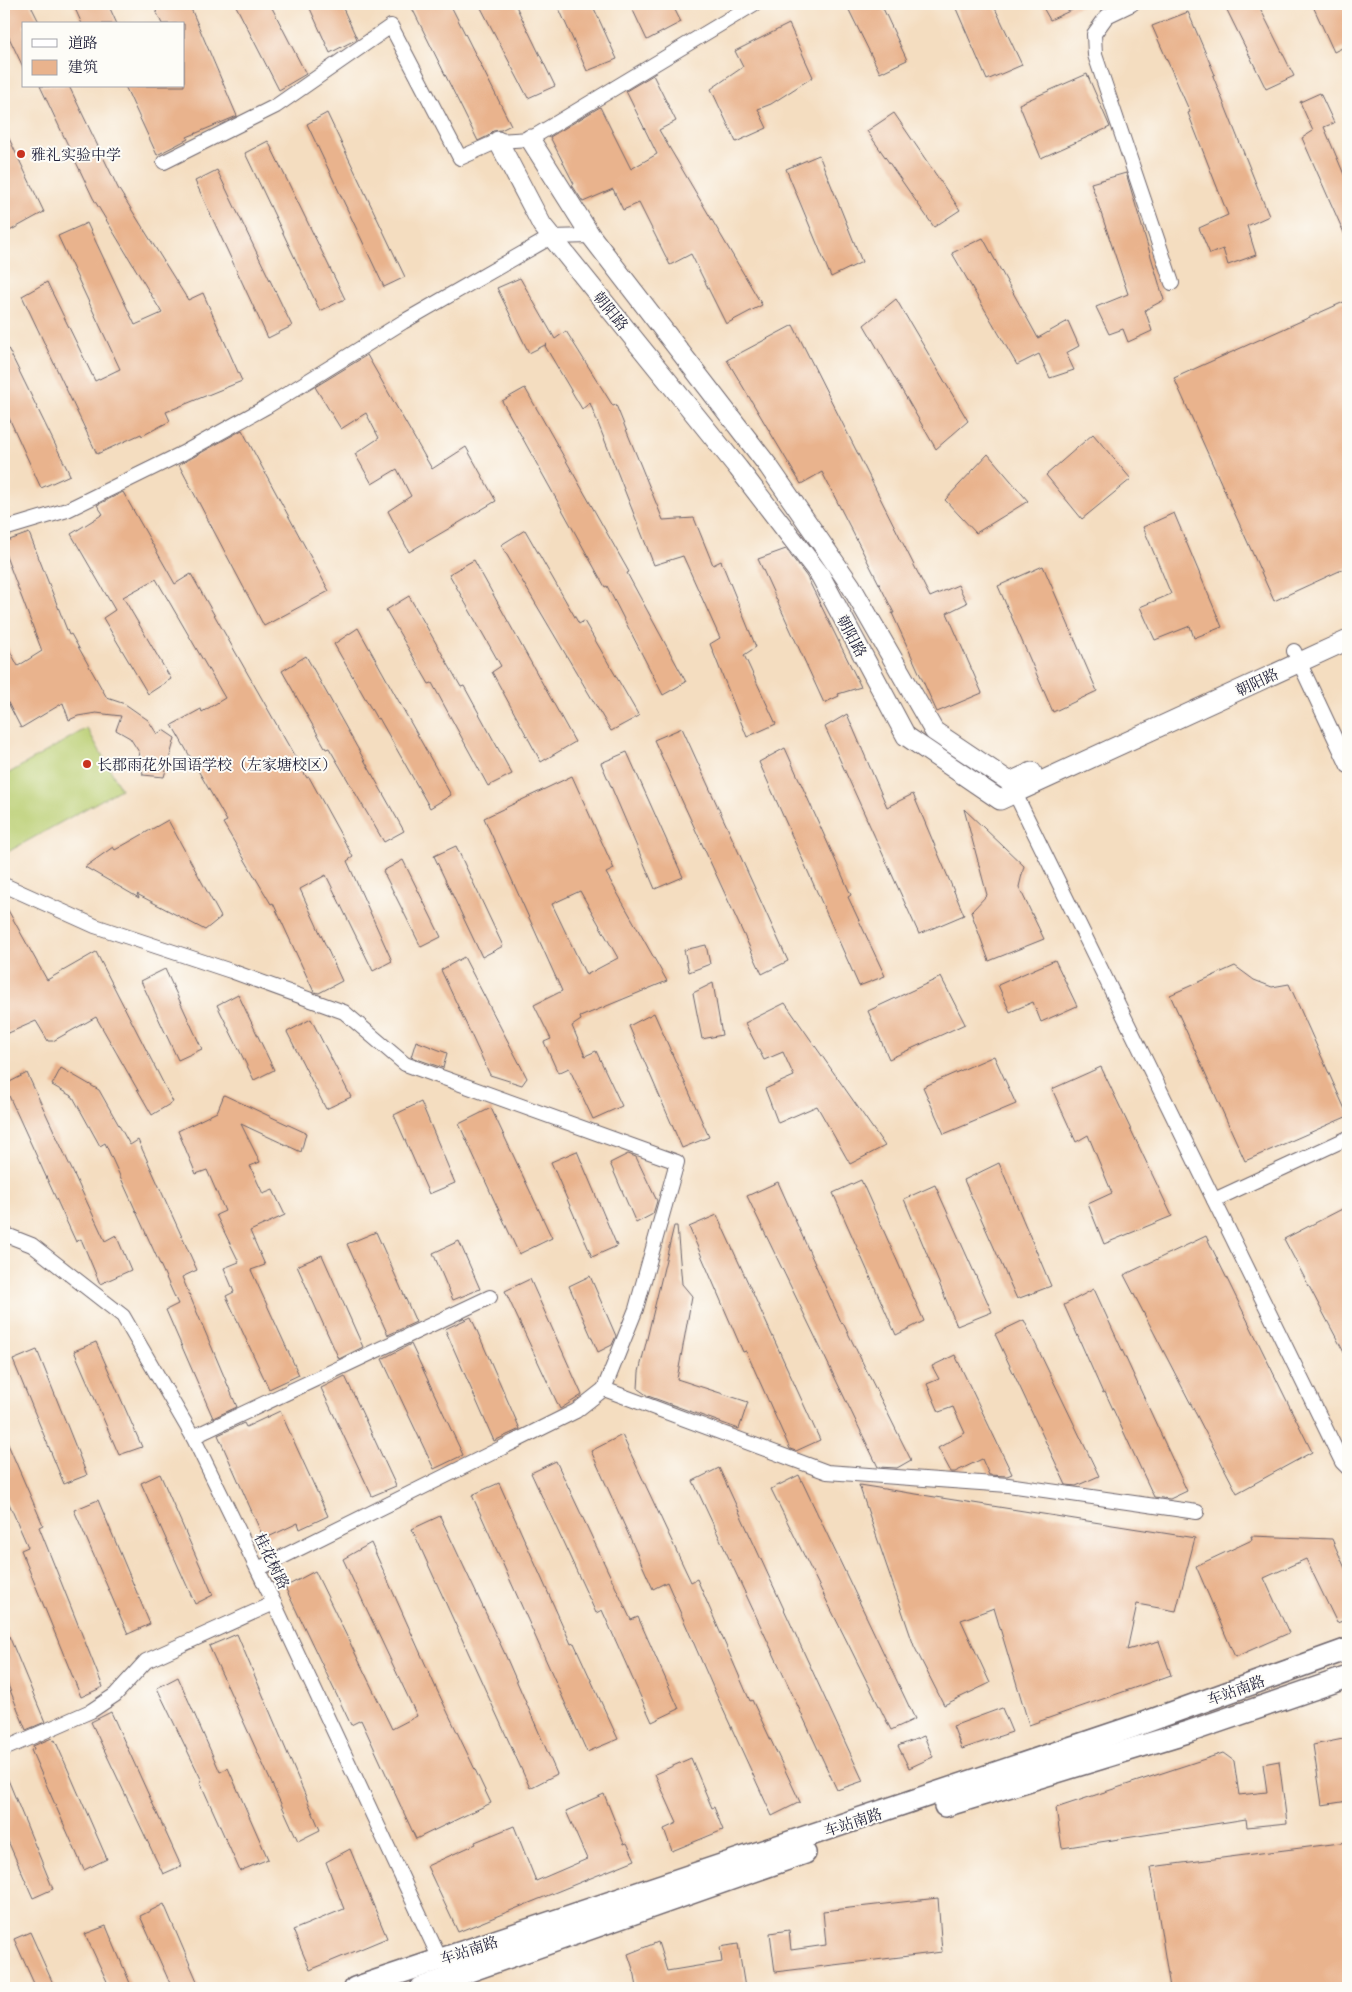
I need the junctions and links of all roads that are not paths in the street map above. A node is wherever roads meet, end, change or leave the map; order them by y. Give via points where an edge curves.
1 (754, 4) edge
2 (1132, 4) edge
3 (530, 139) junction
4 (498, 141) junction
5 (164, 162) dead end
6 (591, 236) junction
7 (551, 237) junction
8 (1172, 283) dead end
9 (4, 529) edge
10 (1348, 626) edge
11 (1348, 640) edge
12 (1297, 657) junction
13 (1348, 766) edge
14 (1013, 787) junction
15 (4, 885) edge
16 (1348, 1138) edge
17 (1214, 1200) junction
18 (4, 1234) edge
19 (490, 1298) dead end
20 (604, 1389) junction
21 (193, 1438) junction
22 (1348, 1468) edge
23 (1197, 1512) dead end
24 (258, 1569) junction
25 (274, 1603) junction
26 (1348, 1649) edge
27 (1348, 1677) edge
28 (4, 1749) edge
29 (440, 1959) junction
30 (355, 1988) edge
31 (421, 1988) edge

1 - 3 street
2 - 8 street via 1107,16 1094,34 1094,55
3 - 4 street
3 - 6 street, 朝阳路
4 - 5 street via 460,158 392,26 276,106
4 - 7 street, 朝阳路
6 - 7 street
6 - 14 street, 朝阳路 via 769,467 851,586 934,731
7 - 9 street via 403,322 266,408 183,453 67,510
7 - 14 street, 朝阳路 via 820,575 906,736 1000,800
10 - 12 street, 朝阳路
11 - 12 street, 朝阳路
12 - 13 street
12 - 14 street, 朝阳路
14 - 17 street
15 - 20 street via 95,926 344,1012 405,1064 677,1162 636,1309
16 - 17 street
17 - 22 street via 1342,1462
18 - 21 street, 桂花树路 via 32,1245 123,1316
19 - 21 street
20 - 23 street via 827,1472 1008,1485
20 - 24 street via 576,1410
21 - 24 street, 桂花树路
24 - 25 street, 桂花树路
25 - 28 street via 146,1661 115,1695 91,1711
25 - 29 street, 桂花树路
26 - 29 main road, 车站南路 via 1116,1732
27 - 31 main road, 车站南路 via 1191,1731 906,1817
29 - 30 main road, 车站南路

